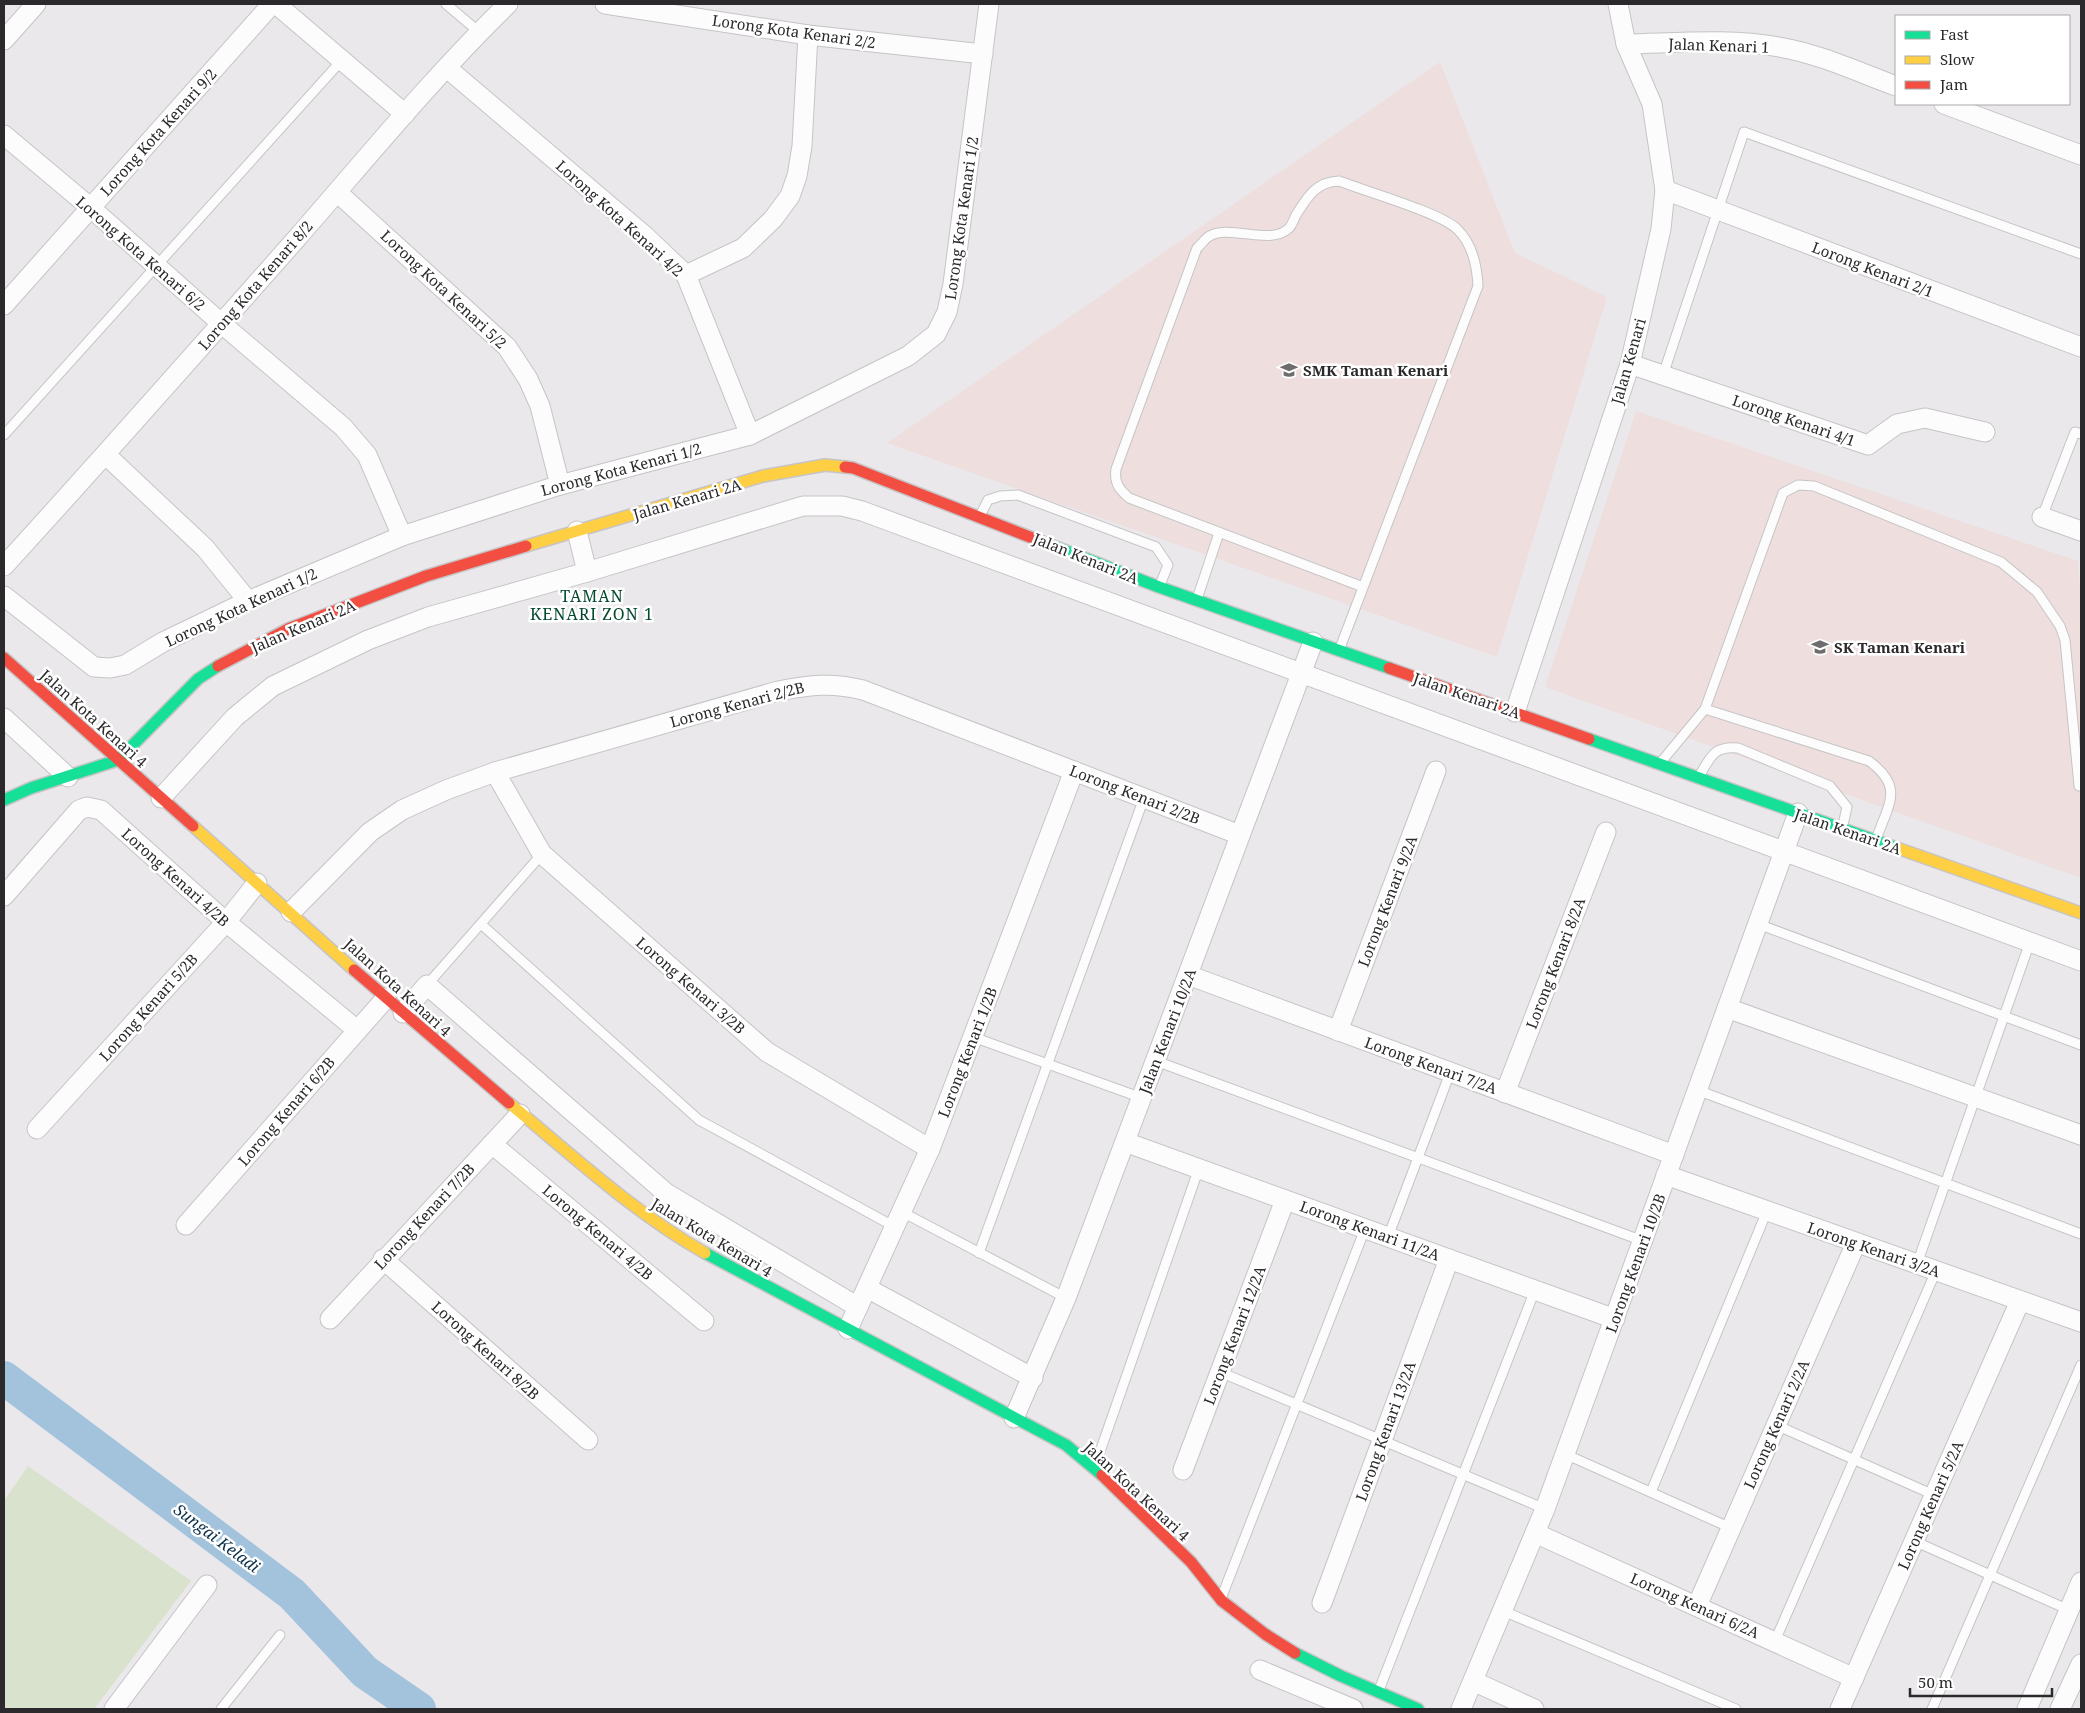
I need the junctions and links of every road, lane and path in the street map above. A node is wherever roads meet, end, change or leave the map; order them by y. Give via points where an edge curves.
1 (36, 4) edge
2 (274, 4) edge
3 (446, 4) edge
4 (508, 4) edge
5 (605, 4) edge
6 (989, 4) edge
7 (1618, 4) edge
8 (479, 32) junction
9 (808, 35) junction
10 (4, 40) edge
11 (1626, 44) junction
12 (983, 54) junction
13 (342, 60) junction
14 (447, 68) junction
15 (1895, 86) edge
16 (1947, 105) edge
17 (405, 114) junction
18 (4, 136) edge
19 (2081, 155) edge
20 (1665, 190) junction
21 (337, 192) junction
22 (91, 208) junction
23 (1718, 210) junction
24 (2081, 254) edge
25 (155, 266) junction
26 (686, 275) junction
27 (4, 305) edge
28 (222, 324) junction
29 (2081, 347) edge
30 (1630, 364) junction
31 (1663, 375) junction
32 (1985, 432) dead end
33 (2081, 434) edge
34 (4, 435) edge
35 (750, 435) junction
36 (106, 455) junction
37 (560, 484) junction
38 (980, 516) junction
39 (2042, 517) joint
40 (577, 531) junction
41 (2081, 531) edge
42 (1219, 533) junction
43 (402, 536) junction
44 (4, 566) edge
45 (587, 572) junction
46 (1159, 587) junction
47 (1363, 587) junction
48 (4, 596) edge
49 (1197, 600) junction
50 (248, 601) junction
51 (1313, 642) junction
52 (1339, 651) junction
53 (4, 658) edge
54 (1301, 674) junction
55 (1705, 710) junction
56 (1515, 712) junction
57 (4, 718) edge
58 (118, 760) junction
59 (1659, 764) junction
60 (1074, 771) junction
61 (1436, 771) dead end
62 (495, 772) junction
63 (68, 777) junction
64 (1699, 777) junction
65 (2079, 786) dead end
66 (161, 798) junction
67 (1144, 798) junction
68 (4, 800) edge
69 (1798, 813) junction
70 (1842, 829) junction
71 (1606, 832) dead end
72 (1240, 835) junction
73 (1876, 841) junction
74 (1784, 852) junction
75 (542, 854) junction
76 (257, 883) junction
77 (4, 896) edge
78 (291, 912) junction
79 (2081, 914) edge
80 (226, 922) junction
81 (481, 924) junction
82 (1758, 924) junction
83 (2030, 942) junction
84 (2081, 961) edge
85 (1188, 975) junction
86 (427, 985) junction
87 (386, 998) junction
88 (1727, 1008) junction
89 (403, 1013) junction
90 (2004, 1016) junction
91 (357, 1030) junction
92 (1338, 1031) junction
93 (973, 1037) junction
94 (2081, 1045) edge
95 (1156, 1061) junction
96 (1047, 1064) junction
97 (1450, 1073) junction
98 (1697, 1090) junction
99 (1505, 1093) junction
100 (1976, 1097) junction
101 (1142, 1098) junction
102 (520, 1114) junction
103 (37, 1129) dead end
104 (2081, 1135) edge
105 (1125, 1142) junction
106 (492, 1144) junction
107 (930, 1149) junction
108 (1674, 1156) junction
109 (1417, 1160) junction
110 (1198, 1168) junction
111 (1666, 1175) junction
112 (1945, 1183) junction
113 (1285, 1200) junction
114 (1767, 1211) junction
115 (898, 1220) junction
116 (186, 1225) dead end
117 (1365, 1228) junction
118 (2081, 1234) edge
119 (1388, 1237) junction
120 (1642, 1241) junction
121 (1856, 1242) junction
122 (979, 1253) junction
123 (383, 1259) junction
124 (1449, 1259) junction
125 (1917, 1264) junction
126 (1936, 1271) junction
127 (867, 1288) junction
128 (1535, 1290) junction
129 (1066, 1298) junction
130 (2020, 1300) junction
131 (858, 1307) junction
132 (1615, 1318) junction
133 (330, 1319) dead end
134 (704, 1321) dead end
135 (2081, 1322) edge
136 (848, 1329) junction
137 (2081, 1365) edge
138 (1220, 1372) junction
139 (1033, 1378) junction
140 (1297, 1404) junction
141 (1014, 1418) junction
142 (1776, 1425) junction
143 (1381, 1439) junction
144 (588, 1440) dead end
145 (1565, 1454) junction
146 (1854, 1460) junction
147 (1095, 1468) junction
148 (1183, 1470) dead end
149 (1463, 1474) junction
150 (1651, 1492) junction
151 (1934, 1495) junction
152 (1545, 1509) junction
153 (1731, 1528) junction
154 (1535, 1532) junction
155 (1914, 1541) junction
156 (1990, 1575) junction
157 (2081, 1582) edge
158 (206, 1585) dead end
159 (1220, 1600) junction
160 (1322, 1603) dead end
161 (1697, 1606) junction
162 (2069, 1610) junction
163 (1503, 1611) junction
164 (280, 1635) dead end
165 (1775, 1642) junction
166 (2081, 1664) edge
167 (1260, 1670) dead end
168 (1854, 1678) junction
169 (1473, 1681) junction
170 (1378, 1693) junction
171 (2070, 1702) edge
172 (114, 1709) edge
173 (221, 1709) edge
174 (1353, 1709) edge
175 (1418, 1709) edge
176 (1461, 1709) edge
177 (1534, 1709) edge
178 (1736, 1709) edge
179 (1840, 1709) edge
180 (1932, 1709) edge
181 (2027, 1709) edge

1 - 10 street
2 - 13 street
2 - 22 street, Lorong Kota Kenari 9/2
3 - 8 lane
4 - 8 street, Lorong Kota Kenari 8/2
5 - 9 street, Lorong Kota Kenari 2/2
6 - 12 street, Lorong Kota Kenari 1/2
7 - 11 street, Jalan Kenari
8 - 14 street, Lorong Kota Kenari 8/2
9 - 12 street, Lorong Kota Kenari 2/2
9 - 26 street via 802,146 790,196 773,219 743,248
11 - 15 street, Jalan Kenari 1 via 1735,43 1778,47 1810,54
11 - 20 street, Jalan Kenari via 1652,104
12 - 35 street, Lorong Kota Kenari 1/2 via 953,284 947,312 936,334 908,356
13 - 17 street
13 - 25 lane
14 - 17 street, Lorong Kota Kenari 8/2
14 - 26 street, Lorong Kota Kenari 4/2 via 645,236
16 - 19 street
17 - 21 street, Lorong Kota Kenari 8/2
18 - 22 street, Lorong Kota Kenari 6/2
20 - 23 street, Lorong Kenari 2/1
20 - 30 street, Jalan Kenari via 1662,229
21 - 28 street, Lorong Kota Kenari 8/2
21 - 37 street, Lorong Kota Kenari 5/2 via 508,346 540,406
22 - 25 street, Lorong Kota Kenari 6/2
22 - 27 street, Lorong Kota Kenari 9/2
23 - 24 lane via 1744,132
23 - 29 street, Lorong Kenari 2/1
23 - 31 lane
25 - 28 street, Lorong Kota Kenari 6/2
25 - 34 lane
26 - 35 street, Lorong Kota Kenari 4/2
28 - 36 street, Lorong Kota Kenari 8/2
28 - 43 street, Lorong Kota Kenari 6/2 via 343,427 367,455
30 - 31 street, Lorong Kenari 4/1
30 - 56 street, Jalan Kenari
31 - 32 street, Lorong Kenari 4/1 via 1868,445 1897,424 1926,418
33 - 39 lane via 2075,432
35 - 37 street, Lorong Kota Kenari 1/2
36 - 44 street, Lorong Kota Kenari 8/2
36 - 50 street via 205,548
37 - 43 street, Lorong Kota Kenari 1/2
38 - 40 street, Jalan Kenari 2A via 853,468 825,465 762,476
38 - 46 street, Jalan Kenari 2A
38 - 46 lane via 988,500 1018,495 1156,547 1168,565
39 - 41 street
40 - 45 street
40 - 58 street, Jalan Kenari 2A via 426,576 288,629 231,657 198,679
42 - 47 lane
42 - 47 lane via 1129,498 1115,478 1198,248 1208,237 1218,233 1259,235 1288,229 1308,196 1324,182 1339,181 1440,218 1457,228 1470,246 1477,268 1478,286
42 - 49 lane
43 - 50 street, Lorong Kota Kenari 1/2
45 - 54 street via 803,506 842,506
45 - 66 street via 428,617 368,640 273,686 235,717
46 - 49 street, Jalan Kenari 2A
47 - 52 lane
48 - 50 street, Lorong Kota Kenari 1/2 via 94,667 110,668 125,665 163,642
49 - 51 street, Jalan Kenari 2A
51 - 52 street, Jalan Kenari 2A
51 - 54 street, Jalan Kenari 10/2A
52 - 56 street, Jalan Kenari 2A
53 - 58 street, Jalan Kota Kenari 4
54 - 72 street, Jalan Kenari 10/2A
54 - 74 street
55 - 59 lane
55 - 65 lane via 1783,493 1798,485 1814,486 2001,562 2037,592 2060,626 2065,640
55 - 73 lane via 1869,761 1884,772 1891,784 1891,797
56 - 59 street, Jalan Kenari 2A
57 - 63 street
58 - 63 street
58 - 66 street, Jalan Kota Kenari 4
59 - 64 street, Jalan Kenari 2A
60 - 62 street, Lorong Kenari 2/2B via 863,690 815,684 778,691
60 - 67 street, Lorong Kenari 2/2B
60 - 93 street, Lorong Kenari 1/2B
61 - 92 street, Lorong Kenari 9/2A
62 - 75 street, Lorong Kenari 3/2B
62 - 78 street, Lorong Kenari 2/2B via 402,810 370,832
63 - 68 street
64 - 69 street, Jalan Kenari 2A
64 - 70 lane via 1715,751 1726,747 1738,748 1830,786 1847,807
66 - 76 street, Jalan Kota Kenari 4
67 - 72 street, Lorong Kenari 2/2B
67 - 96 lane
69 - 70 street, Jalan Kenari 2A
69 - 74 street, Lorong Kenari 10/2B
70 - 73 street, Jalan Kenari 2A
71 - 99 street, Lorong Kenari 8/2A
72 - 85 street, Jalan Kenari 10/2A
73 - 79 street, Jalan Kenari 2A
74 - 82 street, Lorong Kenari 10/2B
74 - 83 street
75 - 81 lane
75 - 107 street, Lorong Kenari 3/2B via 767,1052
76 - 78 street, Jalan Kota Kenari 4
76 - 80 street, Lorong Kenari 5/2B
77 - 80 street, Lorong Kenari 4/2B via 79,810 93,808 107,814
78 - 87 street, Jalan Kota Kenari 4
80 - 91 street, Lorong Kenari 4/2B
80 - 103 street, Lorong Kenari 5/2B
81 - 86 lane
81 - 115 lane via 699,1120
82 - 88 street, Lorong Kenari 10/2B
82 - 90 lane
83 - 84 street
83 - 90 lane
85 - 92 street, Lorong Kenari 7/2A
85 - 95 street, Jalan Kenari 10/2A
86 - 89 street
86 - 131 street via 666,1193
87 - 89 street, Jalan Kota Kenari 4
87 - 91 street, Lorong Kenari 6/2B
88 - 98 street, Lorong Kenari 10/2B
88 - 100 street
89 - 102 street, Jalan Kota Kenari 4
90 - 94 lane
90 - 100 lane
91 - 116 street, Lorong Kenari 6/2B
92 - 97 street, Lorong Kenari 7/2A
93 - 96 lane
93 - 107 street, Lorong Kenari 1/2B
95 - 101 street, Jalan Kenari 10/2A
95 - 109 lane
96 - 101 lane
96 - 122 lane
97 - 99 street, Lorong Kenari 7/2A
97 - 109 lane
98 - 108 street, Lorong Kenari 10/2B
98 - 112 lane
99 - 108 street, Lorong Kenari 7/2A
100 - 104 street
100 - 112 lane
101 - 105 street, Jalan Kenari 10/2A
102 - 106 street, Lorong Kenari 7/2B
102 - 136 street, Jalan Kota Kenari 4 via 623,1200 672,1234
105 - 110 street, Lorong Kenari 11/2A
105 - 129 street, Jalan Kenari 10/2A
106 - 123 street, Lorong Kenari 7/2B
106 - 134 street, Lorong Kenari 4/2B
107 - 115 street, Lorong Kenari 1/2B
108 - 111 street, Lorong Kenari 10/2B
109 - 119 lane
109 - 120 lane
110 - 113 street, Lorong Kenari 11/2A
110 - 147 lane
111 - 114 street, Lorong Kenari 3/2A
111 - 120 street, Lorong Kenari 10/2B
112 - 118 lane
112 - 125 lane
113 - 117 street, Lorong Kenari 11/2A
113 - 138 street, Lorong Kenari 12/2A
114 - 121 street, Lorong Kenari 3/2A
114 - 150 lane
115 - 122 lane
115 - 127 street, Lorong Kenari 1/2B
117 - 119 street, Lorong Kenari 11/2A
117 - 140 lane
119 - 124 street, Lorong Kenari 11/2A
120 - 132 street, Lorong Kenari 10/2B
121 - 125 street, Lorong Kenari 3/2A
121 - 142 street, Lorong Kenari 2/2A
122 - 129 lane
123 - 133 street, Lorong Kenari 7/2B
123 - 144 street, Lorong Kenari 8/2B
124 - 128 street, Lorong Kenari 11/2A
124 - 143 street, Lorong Kenari 13/2A
125 - 126 street, Lorong Kenari 3/2A
126 - 130 street, Lorong Kenari 3/2A
126 - 146 lane
127 - 131 street, Lorong Kenari 1/2B
127 - 139 street
128 - 132 street, Lorong Kenari 11/2A
128 - 149 lane
129 - 139 street, Jalan Kenari 10/2A
130 - 135 street, Lorong Kenari 3/2A
130 - 151 street, Lorong Kenari 5/2A
131 - 136 street, Lorong Kenari 1/2B
132 - 145 street, Lorong Kenari 10/2B
136 - 141 street, Jalan Kota Kenari 4
137 - 156 lane
138 - 140 lane
138 - 148 street, Lorong Kenari 12/2A
139 - 141 street, Jalan Kenari 10/2A
140 - 143 lane
140 - 159 lane
141 - 147 street, Jalan Kota Kenari 4 via 1066,1445
142 - 146 lane
142 - 153 street, Lorong Kenari 2/2A
143 - 149 lane
143 - 160 street, Lorong Kenari 13/2A
145 - 150 lane
145 - 152 street, Lorong Kenari 10/2B
146 - 151 lane
146 - 165 lane
147 - 159 street, Jalan Kota Kenari 4 via 1146,1514 1196,1567
149 - 152 lane
149 - 170 lane
150 - 153 lane
151 - 155 street, Lorong Kenari 5/2A
152 - 154 street, Lorong Kenari 10/2B
153 - 161 street, Lorong Kenari 2/2A
154 - 161 street, Lorong Kenari 6/2A
154 - 163 street, Lorong Kenari 10/2B
155 - 156 lane
155 - 168 street, Lorong Kenari 5/2A
156 - 162 lane
156 - 180 lane
157 - 162 street
158 - 172 street
159 - 170 street, Jalan Kota Kenari 4 via 1260,1632
161 - 165 street, Lorong Kenari 6/2A
162 - 181 street
163 - 169 street, Lorong Kenari 10/2B
163 - 178 lane
164 - 173 lane
165 - 168 street, Lorong Kenari 6/2A
166 - 171 street
167 - 174 street
168 - 179 street, Lorong Kenari 5/2A
169 - 176 street, Lorong Kenari 10/2B
169 - 177 street
170 - 175 street, Jalan Kota Kenari 4

